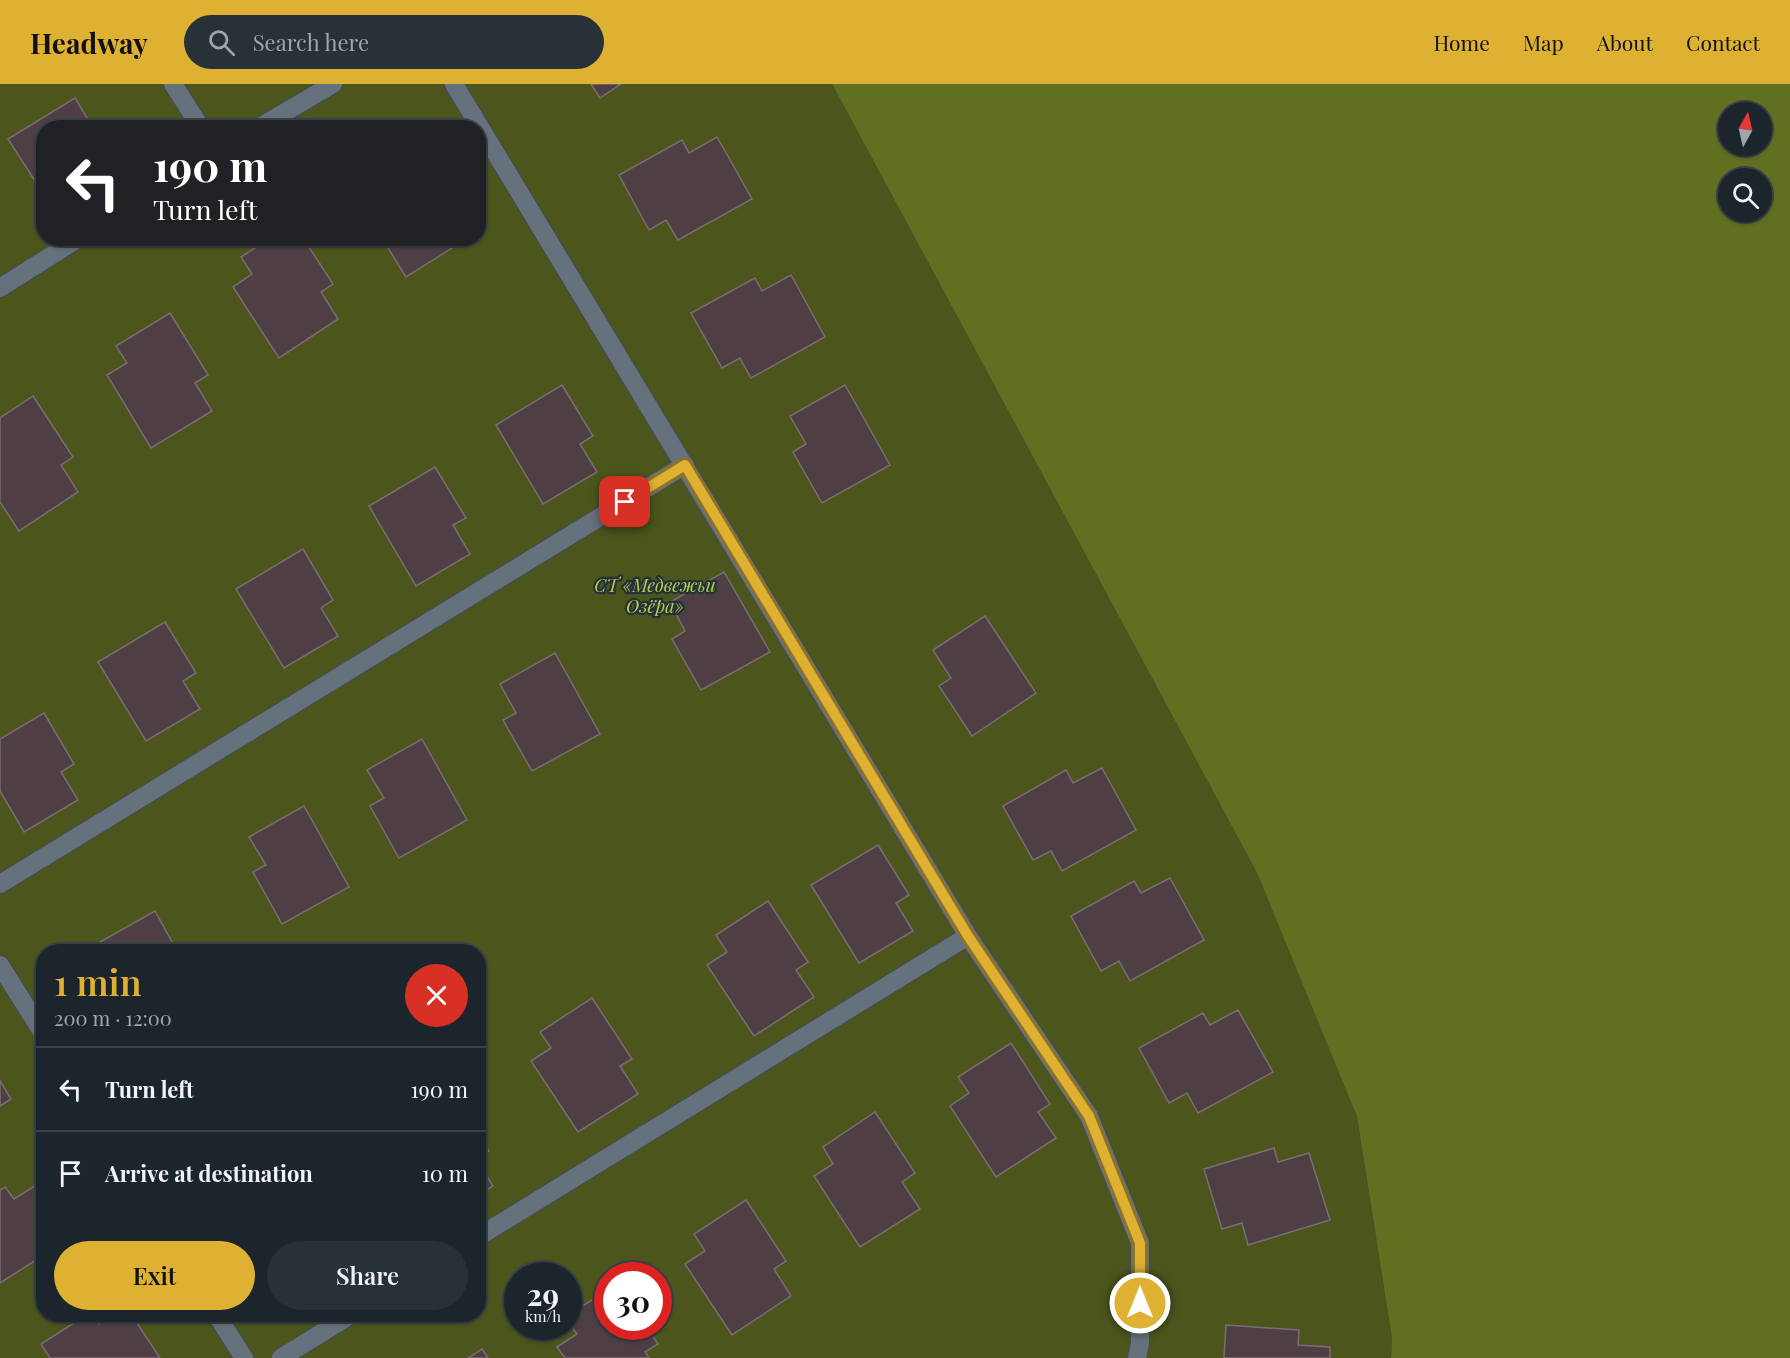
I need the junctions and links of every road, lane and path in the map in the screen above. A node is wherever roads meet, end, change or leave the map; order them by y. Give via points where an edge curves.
1 (173, 84) edge
2 (333, 84) edge
3 (454, 84) edge
4 (196, 120) edge
5 (272, 120) edge
6 (476, 120) edge
7 (486, 137) edge
8 (66, 246) edge
9 (0, 288) edge
10 (685, 465) junction
11 (0, 884) edge
12 (968, 936) junction
13 (0, 964) edge
14 (36, 1022) edge
15 (486, 1232) edge
16 (221, 1322) edge
17 (339, 1322) edge
18 (244, 1358) edge
19 (281, 1358) edge
20 (1137, 1358) edge

1 - 4 street
2 - 5 street
3 - 6 street
7 - 10 street
8 - 9 street
10 - 11 street
10 - 12 street
12 - 15 street
12 - 20 street via 1089,1116 1140,1243
13 - 14 street
16 - 18 street
17 - 19 street

